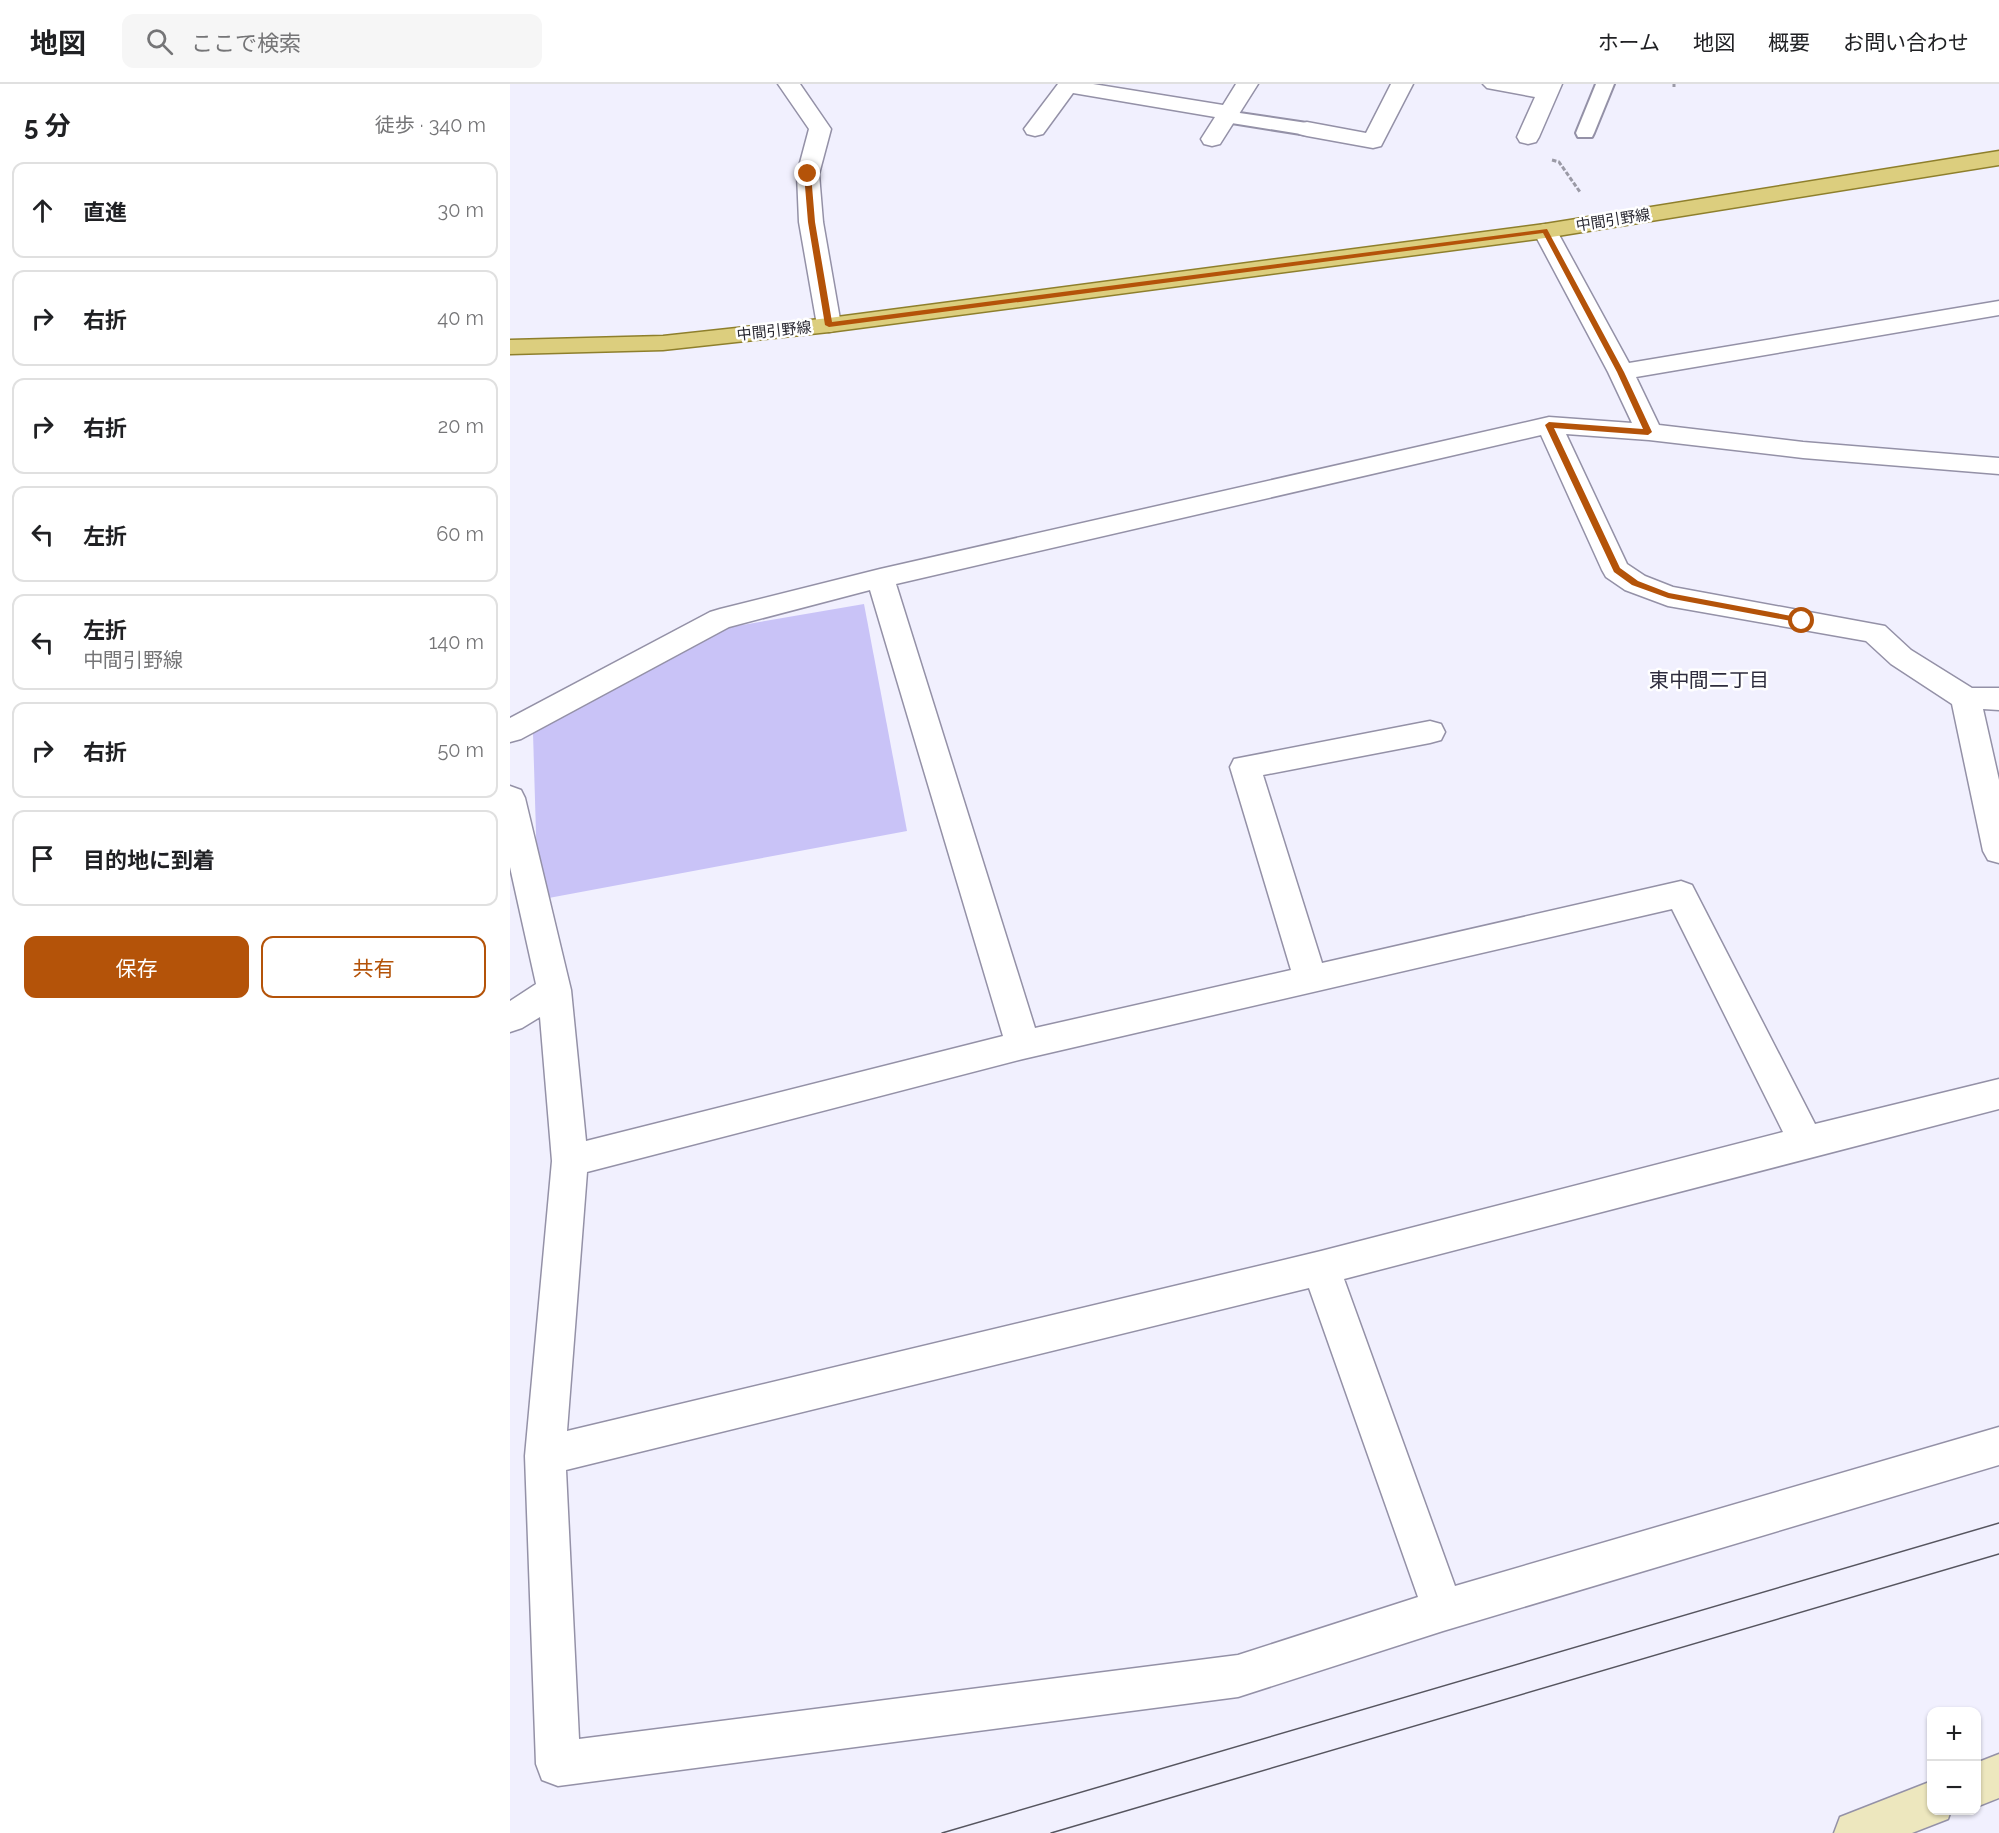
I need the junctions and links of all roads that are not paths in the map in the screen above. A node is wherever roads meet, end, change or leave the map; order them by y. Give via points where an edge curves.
1 (789, 84) edge
2 (1247, 84) edge
3 (1402, 84) edge
4 (1494, 84) edge
5 (1605, 84) edge
6 (1068, 85) edge
7 (1549, 89) edge
8 (1227, 115) junction
9 (1035, 129) dead end
10 (1307, 129) joint
11 (1585, 133) dead end
12 (1528, 137) road end
13 (1212, 139) dead end
14 (1999, 158) edge
15 (1545, 231) junction
16 (1989, 310) edge
17 (829, 325) junction
18 (1999, 334) edge
19 (510, 347) edge
20 (1621, 372) junction
21 (1549, 425) junction
22 (1648, 432) junction
23 (1999, 466) edge
24 (880, 578) junction
25 (1966, 698) junction
26 (1999, 699) edge
27 (510, 731) edge
28 (1430, 732) dead end
29 (510, 798) edge
30 (1999, 851) edge
31 (1310, 979) junction
32 (554, 990) junction
33 (510, 1018) edge
34 (1023, 1045) junction
35 (1999, 1094) edge
36 (1806, 1142) junction
37 (570, 1161) junction
38 (1321, 1268) junction
39 (1999, 1446) edge
40 (545, 1456) junction
41 (1443, 1610) junction
42 (1999, 1776) edge
43 (1981, 1783) edge
44 (1927, 1805) edge
45 (1857, 1833) edge

1 - 17 street via 820,129 808,174 811,222
2 - 8 street
3 - 10 street via 1373,141
4 - 7 street
5 - 11 lane
6 - 8 street
6 - 9 street
7 - 12 street
8 - 10 lane
8 - 13 street
14 - 15 main road, 中間引野線
15 - 17 main road, 中間引野線
15 - 20 street
16 - 18 street
16 - 20 street
17 - 19 main road, 中間引野線 via 663,343
20 - 22 street
21 - 22 street
21 - 24 street
21 - 25 street via 1616,570 1635,583 1668,596 1875,633 1901,657
22 - 23 street
24 - 27 street via 720,619
24 - 34 street
25 - 26 street
25 - 30 street
28 - 31 street via 1245,767
29 - 32 street
31 - 34 street
31 - 36 street via 1681,894
32 - 33 street
32 - 37 street
34 - 37 street
35 - 36 street
36 - 38 street
37 - 40 street
38 - 40 street
38 - 41 street
39 - 41 street
40 - 41 street via 558,1764 1238,1676
42 - 43 street
44 - 45 street

